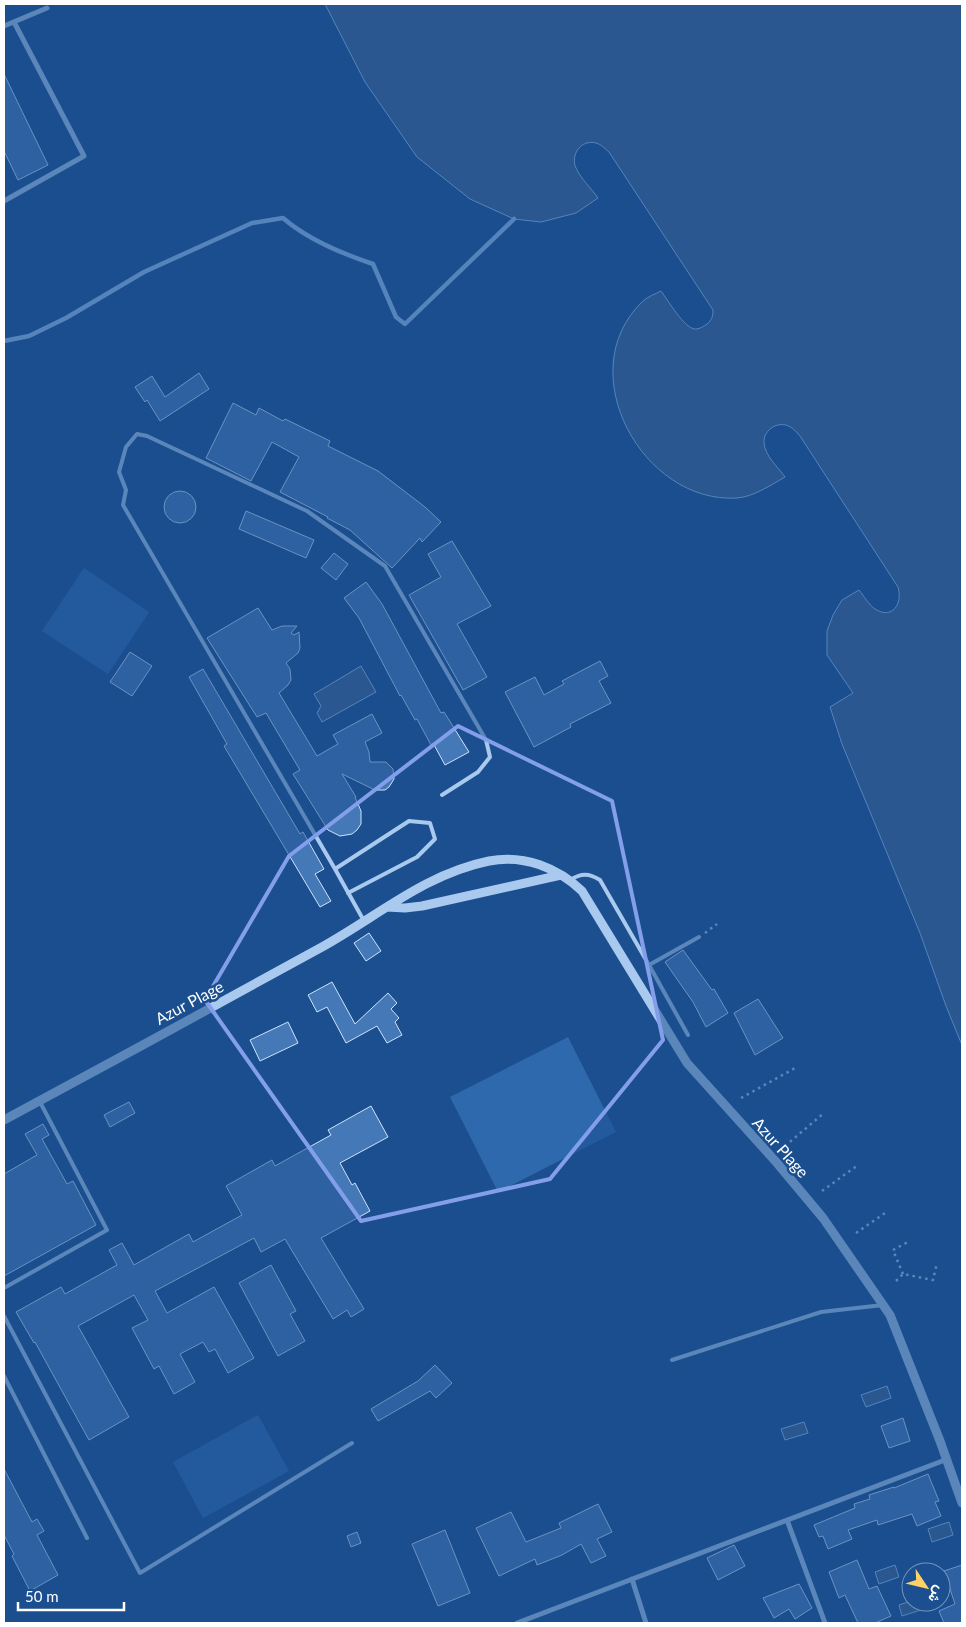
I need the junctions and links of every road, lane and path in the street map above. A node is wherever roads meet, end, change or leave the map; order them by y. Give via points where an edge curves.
1 (47, 8) dead end
2 (14, 22) junction
3 (4, 26) edge
4 (4, 201) edge
5 (442, 795) dead end
6 (335, 869) junction
7 (561, 875) junction
8 (570, 880) junction
9 (348, 893) junction
10 (388, 907) junction
11 (364, 921) junction
12 (717, 924) dead end
13 (699, 937) joint
14 (649, 965) junction
15 (688, 1035) dead end
16 (797, 1067) dead end
17 (741, 1098) dead end
18 (40, 1101) junction
19 (824, 1113) dead end
20 (4, 1120) edge
21 (785, 1146) dead end
22 (858, 1165) dead end
23 (822, 1191) dead end
24 (888, 1211) dead end
25 (856, 1233) dead end
26 (908, 1242) dead end
27 (937, 1263) dead end
28 (903, 1274) junction
29 (896, 1282) dead end
30 (4, 1288) edge
31 (883, 1305) junction
32 (4, 1316) edge
33 (672, 1360) dead end
34 (4, 1376) edge
35 (352, 1443) dead end
36 (945, 1460) junction
37 (962, 1503) edge
38 (787, 1520) junction
39 (87, 1538) dead end
40 (632, 1579) junction
41 (517, 1623) edge
42 (646, 1623) edge
43 (825, 1623) edge

1 - 2 street
2 - 3 street
2 - 4 street via 84,156
5 - 6 lane via 478,772 490,757 486,740 385,566 307,510 137,434 126,447 119,472 126,490 123,505
6 - 9 lane
6 - 9 lane via 410,821 430,823 435,839 416,857
7 - 8 street, Azur Plage
7 - 10 street via 422,906
7 - 10 street, Azur Plage via 539,864 517,859 491,860 433,879
8 - 14 lane via 583,874 600,880
8 - 31 street, Azur Plage via 582,891 687,1063 823,1218
9 - 11 lane
10 - 11 street, Azur Plage
11 - 18 street, Azur Plage
12 - 13 path
13 - 14 lane
14 - 15 lane
16 - 17 path
18 - 20 street, Azur Plage
18 - 30 lane via 107,1230
19 - 21 path
22 - 23 path
24 - 25 path
26 - 28 path via 893,1250
27 - 28 path via 933,1280
28 - 29 path
31 - 33 lane via 820,1312
31 - 36 street, Azur Plage via 890,1314
32 - 35 lane via 140,1573
34 - 39 lane
36 - 37 street, Azur Plage
36 - 38 street
38 - 40 street
38 - 43 street
40 - 41 street
40 - 42 street

